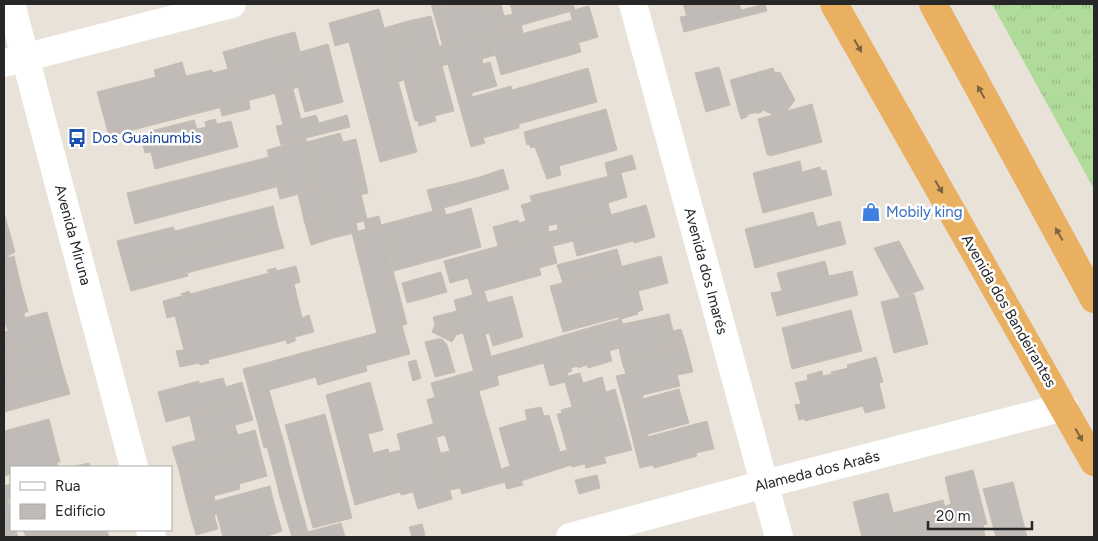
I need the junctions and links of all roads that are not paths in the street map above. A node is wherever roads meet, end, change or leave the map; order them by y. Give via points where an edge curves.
1 (11, 4) edge
2 (232, 4) edge
3 (634, 4) edge
4 (834, 4) edge
5 (933, 4) edge
6 (14, 60) edge
7 (1090, 287) edge
8 (1064, 407) junction
9 (1094, 462) edge
10 (134, 466) edge
11 (765, 484) junction
12 (570, 537) edge
13 (779, 537) edge

1 - 6 street, Avenida Miruna
2 - 6 street
3 - 11 street, Avenida dos Imarés
4 -> 8 highway, Avenida dos Bandeirantes
7 -> 5 highway
6 - 10 street, Avenida Miruna
8 -> 9 highway, Avenida dos Bandeirantes
8 - 11 street, Alameda dos Araês
11 - 12 street, Alameda dos Araês
11 - 13 street, Avenida dos Imarés

